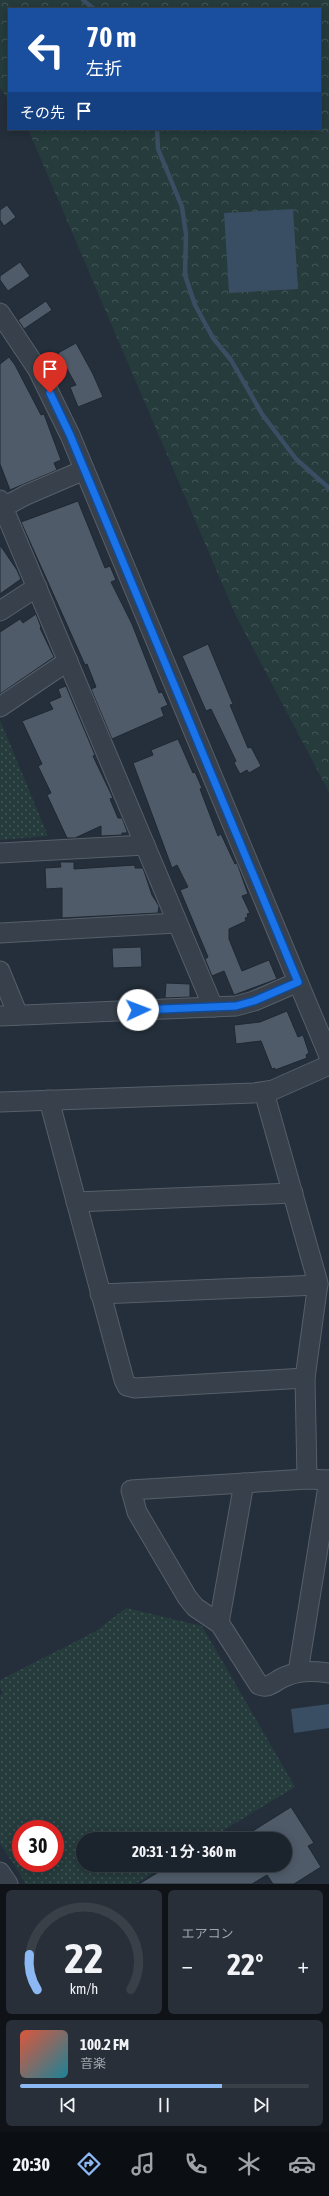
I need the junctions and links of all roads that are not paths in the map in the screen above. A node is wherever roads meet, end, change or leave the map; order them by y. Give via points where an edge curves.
1 (0, 313) edge
2 (84, 470) junction
3 (1, 505) edge
4 (36, 587) junction
5 (0, 611) edge
6 (68, 661) junction
7 (0, 707) edge
8 (144, 845) junction
9 (0, 853) edge
10 (177, 922) junction
11 (0, 933) edge
12 (0, 971) edge
13 (298, 982) junction
14 (213, 1007) junction
15 (9, 1015) edge
16 (329, 1056) edge
17 (329, 1065) edge
18 (264, 1092) junction
19 (49, 1100) junction
20 (0, 1102) edge
21 (293, 1193) junction
22 (76, 1202) junction
23 (318, 1285) junction
24 (100, 1294) junction
25 (305, 1378) junction
26 (306, 1479) junction
27 (329, 1480) edge
28 (244, 1483) junction
29 (219, 1623) junction
30 (298, 1672) junction
31 (329, 1673) edge
32 (0, 1872) edge
33 (8, 1884) edge

1 - 2 street via 38,370
2 - 3 street
2 - 13 street
3 - 4 street
4 - 5 street
4 - 6 street
6 - 7 street
6 - 8 street
8 - 9 street
8 - 10 street
10 - 11 street
10 - 14 street
12 - 15 street
13 - 14 street via 245,1004
13 - 16 street
14 - 15 street
17 - 18 street
18 - 19 street
18 - 21 street
19 - 20 street
19 - 22 street
21 - 22 street
21 - 23 street
22 - 24 street
23 - 24 street
23 - 25 street
24 - 25 street via 124,1380 130,1387
25 - 26 street
26 - 27 street
26 - 28 street
27 - 30 street
28 - 29 street
28 - 29 street via 131,1490 137,1512 187,1597 195,1607
29 - 30 street via 259,1685 267,1686
30 - 31 street
32 - 33 street

